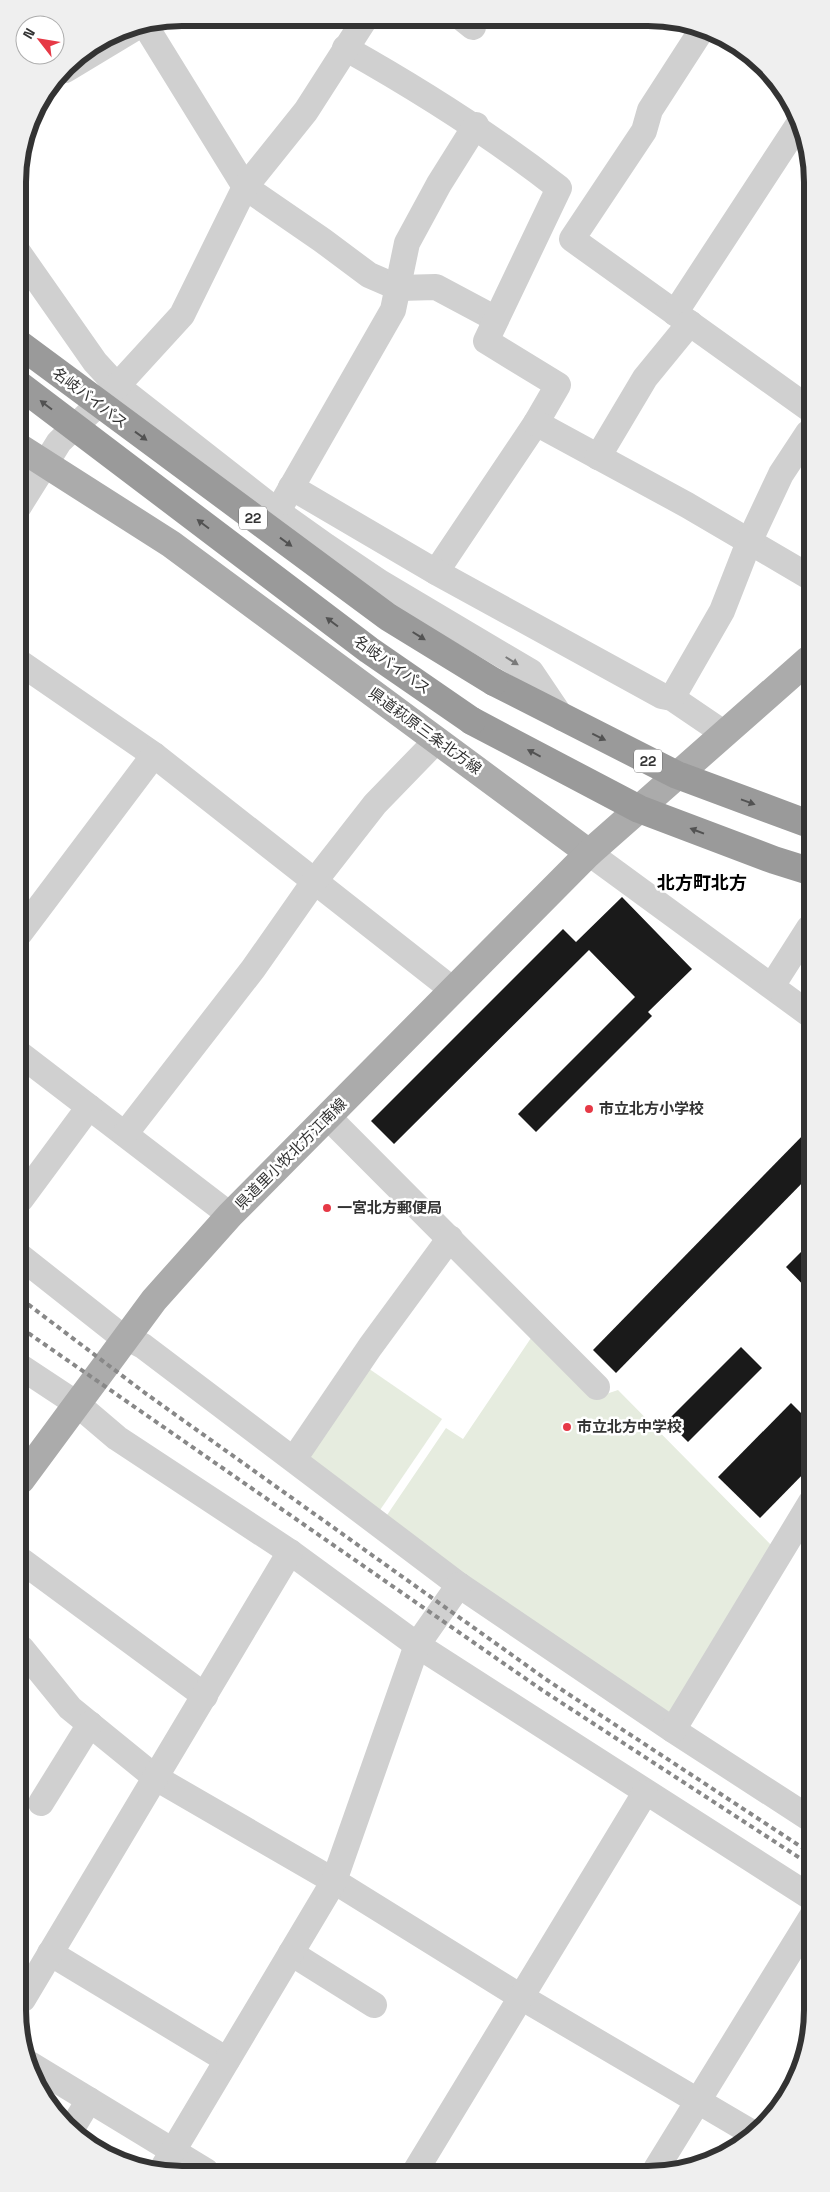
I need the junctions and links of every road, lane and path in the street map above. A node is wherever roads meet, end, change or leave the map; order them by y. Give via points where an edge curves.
1 (360, 27) edge
2 (141, 32) edge
3 (698, 35) edge
4 (345, 48) junction
5 (476, 126) junction
6 (795, 131) edge
7 (245, 187) junction
8 (545, 218) junction
9 (572, 238) junction
10 (27, 265) edge
11 (399, 288) junction
12 (683, 318) junction
13 (496, 319) junction
14 (27, 350) edge
15 (117, 386) junction
16 (27, 391) edge
17 (804, 405) edge
18 (536, 423) junction
19 (804, 439) edge
20 (27, 452) edge
21 (598, 457) junction
22 (45, 463) junction
23 (291, 487) junction
24 (27, 493) edge
25 (278, 512) junction
26 (749, 542) junction
27 (436, 572) junction
28 (804, 574) edge
29 (804, 664) edge
30 (27, 667) edge
31 (672, 698) junction
32 (562, 718) junction
33 (725, 734) junction
34 (437, 740) junction
35 (154, 755) junction
36 (677, 775) junction
37 (639, 809) junction
38 (804, 822) edge
39 (589, 853) junction
40 (804, 869) edge
41 (314, 882) junction
42 (27, 924) edge
43 (804, 936) edge
44 (772, 986) junction
45 (453, 990) junction
46 (804, 1010) edge
47 (27, 1059) edge
48 (90, 1107) junction
49 (328, 1117) junction
50 (125, 1134) junction
51 (26, 1191) edge
52 (230, 1215) junction
53 (450, 1238) junction
54 (26, 1261) edge
55 (125, 1338) junction
56 (26, 1371) edge
57 (597, 1387) dead end
58 (77, 1404) junction
59 (294, 1460) junction
60 (26, 1474) edge
61 (803, 1515) edge
62 (290, 1552) junction
63 (26, 1564) edge
64 (459, 1585) junction
65 (417, 1645) junction
66 (26, 1654) edge
67 (205, 1696) junction
68 (90, 1724) junction
69 (673, 1730) junction
70 (156, 1778) junction
71 (645, 1793) junction
72 (41, 1803) dead end
73 (803, 1814) edge
74 (334, 1881) junction
75 (803, 1892) edge
76 (803, 1930) edge
77 (50, 1953) junction
78 (291, 1953) junction
79 (26, 1994) edge
80 (521, 1997) junction
81 (374, 2005) dead end
82 (227, 2060) junction
83 (38, 2069) edge
84 (89, 2100) junction
85 (697, 2100) junction
86 (75, 2123) edge
87 (747, 2130) edge
88 (167, 2161) edge
89 (658, 2165) edge
90 (186, 2166) edge
91 (418, 2166) edge

1 - 4 street
2 - 7 street
3 - 9 street via 650,110 644,131
4 - 5 street via 407,82
4 - 7 street via 306,111
5 - 8 street via 559,188
5 - 11 street via 438,184 407,243
6 - 12 street
7 - 11 street via 368,275
7 - 15 street via 182,315
8 - 9 street
8 - 13 street
9 - 12 street
10 - 15 street via 95,362
11 - 13 street via 436,287
11 - 23 street via 393,310
12 - 17 street
12 - 21 street
13 - 18 street via 486,341 558,385
14 -> 32 highway, 名岐バイパス / 22, bridge via 388,617 494,682
15 - 22 street via 59,442
15 - 25 street
37 -> 16 highway, 名岐バイパス / 22, bridge via 472,721 369,650
18 - 21 street
18 - 27 street
19 - 26 street via 781,474
20 - 22 main road, 県道萩原三条北方線
21 - 26 street
22 - 24 street
22 - 34 main road, 県道萩原三条北方線 via 171,544
23 - 25 street
23 - 27 street
25 -> 32 street via 381,583 531,672
26 - 28 street
26 - 31 street via 722,611
27 - 31 street via 662,696
29 - 33 main road
30 - 35 street
31 - 33 street
32 -> 36 highway, 名岐バイパス / 22
33 - 36 main road
34 - 39 main road, 県道萩原三条北方線
34 - 41 street via 375,804
35 - 41 street
35 - 42 street
36 - 37 main road
36 -> 38 highway, 名岐バイパス / 22
37 - 39 main road
40 -> 37 highway, 名岐バイパス / 22
39 - 44 street
39 - 45 main road, 県道里小牧北方江南線
41 - 45 street
41 - 50 street via 253,969
43 - 44 street
44 - 46 street
45 - 49 main road, 県道里小牧北方江南線
47 - 48 street
48 - 50 street
48 - 51 street
49 - 52 main road, 県道里小牧北方江南線
49 - 53 street
50 - 52 street
52 - 55 main road, 県道里小牧北方江南線 via 167,1284
53 - 57 street
53 - 59 street via 370,1347
54 - 55 street
55 - 58 main road, 県道里小牧北方江南線
55 - 59 street via 143,1346
56 - 58 street
58 - 60 main road, 県道里小牧北方江南線
58 - 62 street via 117,1438
59 - 64 street
61 - 69 street
62 - 65 street
62 - 67 street
63 - 67 street
64 - 65 street
64 - 69 street
65 - 71 street
65 - 74 street
66 - 68 street via 70,1708
67 - 70 street
68 - 70 street
68 - 72 street
69 - 73 street
70 - 74 street
70 - 77 street
71 - 75 street
71 - 80 street
74 - 78 street
74 - 80 street
76 - 85 street
77 - 79 street
77 - 82 street
78 - 81 street
78 - 82 street
80 - 85 street
80 - 91 street
82 - 88 street
83 - 84 street
84 - 86 street
84 - 88 street
85 - 87 street
85 - 89 street
88 - 90 street

